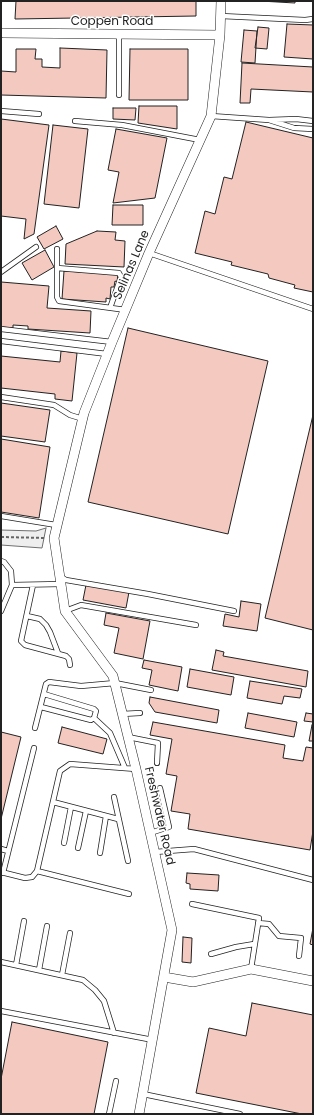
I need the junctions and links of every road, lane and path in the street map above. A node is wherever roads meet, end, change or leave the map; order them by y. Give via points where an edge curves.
1 (221, 1) edge
2 (221, 16) junction
3 (313, 19) edge
4 (119, 34) junction
5 (2, 35) edge
6 (220, 35) junction
7 (119, 95) dead end
8 (1, 111) edge
9 (39, 114) dead end
10 (211, 116) junction
11 (268, 120) junction
12 (313, 120) edge
13 (75, 121) dead end
14 (313, 129) edge
15 (200, 140) junction
16 (36, 247) dead end
17 (57, 249) dead end
18 (149, 253) junction
19 (57, 268) junction
20 (1, 272) edge
21 (110, 308) junction
22 (313, 309) edge
23 (126, 310) junction
24 (1, 329) edge
25 (1, 341) edge
26 (112, 342) junction
27 (107, 354) junction
28 (1, 397) edge
29 (83, 419) junction
30 (1, 516) edge
31 (56, 525) junction
32 (1, 537) edge
33 (54, 538) junction
34 (1, 561) edge
35 (60, 580) junction
36 (12, 585) junction
37 (33, 585) junction
38 (1, 611) edge
39 (65, 611) junction
40 (234, 611) dead end
41 (27, 616) junction
42 (196, 625) dead end
43 (58, 653) junction
44 (70, 665) dead end
45 (115, 683) junction
46 (150, 690) dead end
47 (44, 694) junction
48 (41, 707) junction
49 (140, 713) dead end
50 (122, 714) junction
51 (94, 718) junction
52 (35, 728) dead end
53 (128, 737) junction
54 (34, 748) dead end
55 (157, 763) dead end
56 (125, 768) junction
57 (136, 769) junction
58 (160, 788) dead end
59 (114, 797) dead end
60 (53, 802) junction
61 (71, 807) junction
62 (86, 811) junction
63 (106, 816) junction
64 (118, 819) junction
65 (150, 833) junction
66 (64, 843) dead end
67 (78, 848) dead end
68 (1, 849) edge
69 (8, 851) junction
70 (154, 852) junction
71 (100, 854) dead end
72 (128, 861) dead end
73 (37, 871) junction
74 (2, 873) edge
75 (313, 880) edge
76 (129, 894) dead end
77 (192, 904) dead end
78 (24, 921) dead end
79 (258, 923) junction
80 (47, 926) dead end
81 (70, 932) dead end
82 (254, 944) junction
83 (211, 954) dead end
84 (299, 956) dead end
85 (1, 962) edge
86 (16, 965) junction
87 (250, 969) junction
88 (39, 970) junction
89 (62, 976) junction
90 (164, 976) junction
91 (313, 981) edge
92 (1, 1011) edge
93 (114, 1033) junction
94 (153, 1040) junction
95 (116, 1081) dead end
96 (143, 1094) junction
97 (109, 1114) edge
98 (139, 1114) edge
99 (240, 1114) edge

1 - 2 street, Selinas Lane
2 - 3 lane
2 - 6 street, Selinas Lane
4 - 5 street, Coppen Road
4 - 6 street, Coppen Road
4 - 7 lane
6 - 10 street, Selinas Lane
8 - 9 lane
10 - 11 lane
10 - 15 street, Selinas Lane
11 - 12 lane
11 - 14 lane via 294,128
13 - 15 lane via 129,126
15 - 18 street, Selinas Lane
16 - 20 lane
17 - 19 lane
18 - 22 lane
18 - 23 street, Selinas Lane
19 - 21 lane via 59,301
19 - 21 lane via 120,273 121,277
21 - 23 lane
23 - 26 street, Selinas Lane
24 - 26 lane
25 - 27 lane
26 - 27 street, Selinas Lane
27 - 29 street, Selinas Lane
28 - 29 lane via 54,405 70,415
29 - 31 street, Selinas Lane
30 - 31 lane
31 - 33 street, Selinas Lane
32 - 33 path
33 - 35 street, Freshwater Road
34 - 36 lane via 11,571
35 - 37 lane
35 - 39 street, Freshwater Road
35 - 40 lane
36 - 37 lane
36 - 38 lane
37 - 41 lane
39 - 42 lane via 81,605
39 - 45 street, Freshwater Road via 113,676
41 - 43 lane via 40,619 46,625
41 - 43 lane via 23,643
43 - 44 lane via 66,656
45 - 46 lane
45 - 47 lane via 81,686 49,682
45 - 50 street, Freshwater Road
47 - 48 lane
47 - 51 lane via 94,709
48 - 51 lane via 91,720
48 - 52 lane
49 - 50 lane
50 - 53 street, Freshwater Road
51 - 56 lane via 110,733
53 - 55 lane via 158,743
53 - 57 street, Freshwater Road
54 - 69 lane
56 - 57 lane
56 - 60 lane via 70,764 60,771
57 - 65 street, Freshwater Road
58 - 65 lane via 169,828
59 - 64 lane
60 - 61 lane
60 - 73 lane
61 - 62 lane
61 - 66 lane
62 - 63 lane
62 - 67 lane
63 - 64 lane
63 - 71 lane
64 - 72 lane
65 - 70 street, Freshwater Road
68 - 69 lane
69 - 74 lane
70 - 75 lane via 194,850
70 - 90 street, Freshwater Road via 172,930
73 - 74 lane via 32,877 25,878
73 - 76 lane
77 - 79 lane via 259,918
78 - 86 lane
79 - 82 lane
79 - 84 lane via 270,924 279,936 301,938
80 - 88 lane
81 - 89 lane
82 - 83 lane
82 - 87 lane
85 - 86 lane
86 - 88 lane
87 - 90 street via 194,982
87 - 91 street
88 - 89 lane
89 - 93 lane via 83,980 96,990 104,1001
90 - 94 street, Freshwater Road
92 - 93 lane
93 - 94 lane
94 - 96 street, Freshwater Road
95 - 97 lane
96 - 98 street, Freshwater Road
96 - 99 lane

